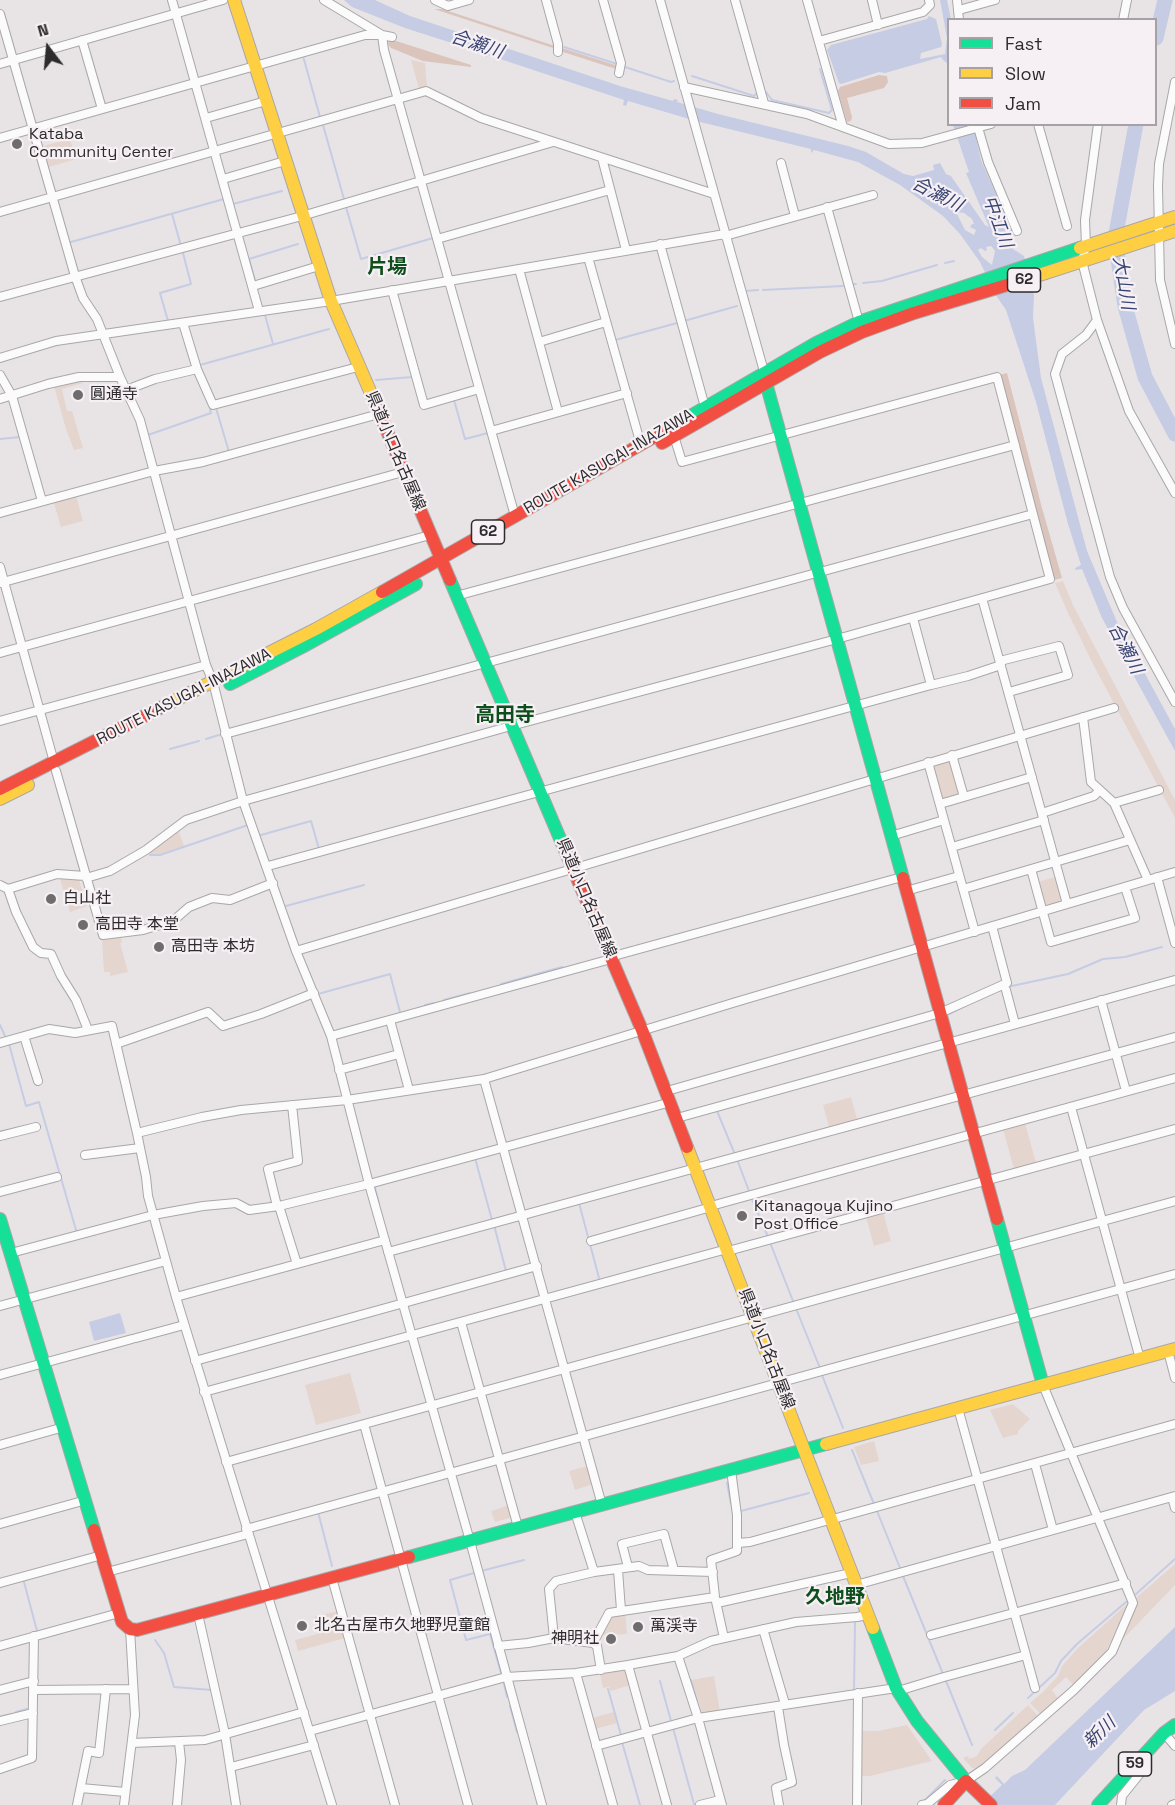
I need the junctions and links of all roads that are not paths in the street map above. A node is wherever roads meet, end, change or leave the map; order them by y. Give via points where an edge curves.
1 (172, 0) edge
2 (223, 0) edge
3 (234, 0) edge
4 (324, 0) edge
5 (435, 0) edge
6 (469, 0) edge
7 (546, 0) edge
8 (603, 0) edge
9 (660, 0) edge
10 (735, 0) edge
11 (807, 0) edge
12 (872, 0) edge
13 (929, 0) edge
14 (957, 0) edge
15 (995, 0) edge
16 (1127, 0) edge
17 (0, 14) edge
18 (176, 14) junction
19 (959, 15) edge
20 (1123, 18) edge
21 (878, 25) junction
22 (387, 36) junction
23 (82, 40) junction
24 (819, 41) junction
25 (558, 52) dead end
26 (14, 59) junction
27 (0, 64) edge
28 (255, 66) junction
29 (619, 73) dead end
30 (195, 82) junction
31 (1175, 82) edge
32 (685, 91) junction
33 (398, 99) junction
34 (266, 100) junction
35 (764, 103) junction
36 (102, 109) junction
37 (206, 118) junction
38 (1039, 126) edge
39 (1098, 126) edge
40 (843, 127) junction
41 (977, 127) edge
42 (34, 128) junction
43 (276, 133) junction
44 (0, 138) edge
45 (553, 142) junction
46 (215, 150) junction
47 (602, 158) junction
48 (285, 161) junction
49 (781, 163) dead end
50 (223, 179) junction
51 (421, 181) junction
52 (610, 190) junction
53 (714, 194) junction
54 (873, 195) dead end
55 (53, 197) junction
56 (827, 207) junction
57 (0, 212) edge
58 (302, 216) junction
59 (795, 216) junction
60 (1175, 217) edge
61 (1159, 222) junction
62 (1067, 225) dead end
63 (1017, 231) dead end
64 (1175, 231) edge
65 (238, 234) junction
66 (725, 235) junction
67 (1159, 236) junction
68 (437, 239) junction
69 (660, 244) junction
70 (1086, 246) junction
71 (1100, 247) junction
72 (626, 250) junction
73 (588, 257) junction
74 (1065, 260) junction
75 (1082, 261) junction
76 (319, 266) junction
77 (519, 269) junction
78 (75, 276) junction
79 (449, 281) junction
80 (253, 286) junction
81 (392, 290) junction
82 (0, 297) edge
83 (331, 301) junction
84 (260, 311) junction
85 (1097, 320) junction
86 (606, 322) junction
87 (859, 322) junction
88 (183, 323) junction
89 (102, 334) junction
90 (539, 342) junction
91 (1175, 344) edge
92 (0, 358) edge
93 (358, 367) junction
94 (197, 369) junction
95 (0, 375) edge
96 (120, 377) junction
97 (765, 378) junction
98 (480, 389) junction
99 (126, 390) junction
100 (627, 393) junction
101 (12, 396) junction
102 (0, 399) edge
103 (705, 407) junction
104 (558, 412) junction
105 (379, 414) junction
106 (491, 431) junction
107 (780, 435) junction
108 (674, 436) junction
109 (641, 445) junction
110 (1015, 445) junction
111 (154, 471) junction
112 (404, 472) junction
113 (1175, 493) edge
114 (42, 501) junction
115 (799, 504) junction
116 (0, 513) edge
117 (1033, 514) junction
118 (515, 516) junction
119 (430, 535) junction
120 (171, 536) junction
121 (443, 563) junction
122 (0, 567) edge
123 (818, 572) junction
124 (2, 582) edge
125 (456, 596) junction
126 (982, 598) junction
127 (189, 601) junction
128 (913, 618) junction
129 (837, 639) junction
130 (22, 647) junction
131 (0, 653) edge
132 (484, 662) junction
133 (1001, 663) junction
134 (206, 665) junction
135 (931, 685) junction
136 (214, 687) junction
137 (1009, 692) junction
138 (1175, 702) edge
139 (855, 707) junction
140 (1114, 708) dead end
141 (40, 710) junction
142 (1083, 717) junction
143 (0, 721) edge
144 (511, 726) junction
145 (225, 734) junction
146 (1020, 735) junction
147 (952, 755) junction
148 (928, 762) junction
149 (55, 767) junction
150 (1032, 777) junction
151 (875, 778) junction
152 (0, 789) edge
153 (1100, 790) junction
154 (1159, 790) dead end
155 (540, 791) junction
156 (964, 797) junction
157 (0, 799) edge
158 (243, 801) junction
159 (1114, 803) junction
160 (940, 804) junction
161 (1043, 817) junction
162 (944, 820) junction
163 (891, 836) junction
164 (1130, 840) junction
165 (952, 847) junction
166 (1055, 862) junction
167 (268, 866) junction
168 (573, 868) junction
169 (1031, 869) junction
170 (1175, 872) edge
171 (960, 876) junction
172 (85, 877) junction
173 (902, 877) junction
174 (1153, 878) junction
175 (273, 883) junction
176 (4, 887) edge
177 (1125, 887) junction
178 (963, 889) junction
179 (906, 891) junction
180 (1067, 904) junction
181 (1043, 911) junction
182 (992, 926) junction
183 (975, 932) junction
184 (1175, 943) edge
185 (921, 947) junction
186 (296, 951) junction
187 (611, 958) junction
188 (1175, 980) edge
189 (1006, 990) dead end
190 (314, 993) junction
191 (1101, 1000) junction
192 (940, 1013) junction
193 (390, 1020) junction
194 (1015, 1024) junction
195 (88, 1030) junction
196 (642, 1030) junction
197 (24, 1036) junction
198 (331, 1036) junction
199 (1175, 1037) edge
200 (0, 1043) edge
201 (948, 1043) junction
202 (116, 1044) junction
203 (1115, 1053) junction
204 (399, 1054) junction
205 (339, 1070) junction
206 (1175, 1078) edge
207 (484, 1079) junction
208 (38, 1081) dead end
209 (409, 1090) junction
210 (1126, 1091) junction
211 (963, 1095) junction
212 (669, 1097) junction
213 (347, 1100) junction
214 (292, 1105) junction
215 (1071, 1107) junction
216 (677, 1118) junction
217 (36, 1127) dead end
218 (1175, 1129) edge
219 (137, 1133) junction
220 (973, 1133) junction
221 (0, 1136) edge
222 (503, 1147) junction
223 (140, 1148) junction
224 (1084, 1154) junction
225 (85, 1155) dead end
226 (696, 1167) junction
227 (57, 1177) dead end
228 (986, 1180) junction
229 (369, 1184) junction
230 (0, 1192) edge
231 (1175, 1201) edge
232 (278, 1206) junction
233 (711, 1206) junction
234 (153, 1215) junction
235 (522, 1215) junction
236 (1103, 1221) junction
237 (1, 1225) edge
238 (385, 1240) junction
239 (591, 1241) dead end
240 (1005, 1248) junction
241 (728, 1250) junction
242 (388, 1252) junction
243 (10, 1253) junction
244 (166, 1261) junction
245 (297, 1264) junction
246 (537, 1266) junction
247 (1175, 1274) edge
248 (1121, 1288) junction
249 (176, 1297) junction
250 (546, 1298) junction
251 (25, 1300) junction
252 (403, 1303) junction
253 (0, 1306) edge
254 (1023, 1315) junction
255 (754, 1317) junction
256 (461, 1322) junction
257 (184, 1325) junction
258 (412, 1335) junction
259 (1171, 1350) edge
260 (1140, 1359) junction
261 (195, 1361) junction
262 (44, 1363) junction
263 (565, 1368) junction
264 (0, 1375) edge
265 (1175, 1378) edge
266 (778, 1382) junction
267 (1043, 1385) junction
268 (204, 1392) junction
269 (481, 1392) junction
270 (432, 1405) junction
271 (958, 1408) junction
272 (364, 1424) junction
273 (1175, 1424) edge
274 (64, 1427) junction
275 (583, 1436) junction
276 (0, 1445) edge
277 (805, 1450) junction
278 (1071, 1453) junction
279 (499, 1459) junction
280 (226, 1462) junction
281 (1035, 1464) junction
282 (730, 1470) junction
283 (451, 1473) junction
284 (978, 1478) junction
285 (381, 1492) junction
286 (1173, 1497) edge
287 (86, 1500) junction
288 (602, 1505) junction
289 (1175, 1508) edge
290 (575, 1512) junction
291 (1098, 1518) junction
292 (830, 1520) junction
293 (0, 1524) edge
294 (518, 1527) junction
295 (1053, 1530) junction
296 (247, 1532) junction
297 (470, 1540) junction
298 (737, 1543) junction
299 (996, 1545) junction
300 (102, 1555) junction
301 (400, 1560) junction
302 (628, 1567) junction
303 (618, 1570) junction
304 (674, 1570) junction
305 (107, 1572) junction
306 (594, 1572) junction
307 (713, 1572) junction
308 (851, 1573) junction
309 (332, 1578) junction
310 (0, 1583) edge
311 (1126, 1583) junction
312 (856, 1585) junction
313 (267, 1596) junction
314 (716, 1600) junction
315 (621, 1610) junction
316 (119, 1613) junction
317 (198, 1614) junction
318 (867, 1614) junction
319 (1014, 1614) junction
320 (130, 1629) junction
321 (763, 1629) junction
322 (931, 1635) dead end
323 (34, 1636) junction
324 (554, 1638) junction
325 (724, 1638) junction
326 (593, 1643) junction
327 (0, 1646) edge
328 (498, 1646) junction
329 (1026, 1655) junction
330 (678, 1656) junction
331 (628, 1665) junction
332 (601, 1670) junction
333 (576, 1673) junction
334 (506, 1677) junction
335 (34, 1685) junction
336 (1035, 1688) dead end
337 (106, 1689) junction
338 (133, 1689) junction
339 (897, 1689) junction
340 (0, 1690) edge
341 (858, 1693) junction
342 (438, 1696) junction
343 (782, 1706) junction
344 (304, 1712) junction
345 (33, 1713) junction
346 (370, 1715) junction
347 (698, 1718) junction
348 (0, 1721) edge
349 (1175, 1725) edge
350 (309, 1731) junction
351 (647, 1732) junction
352 (1164, 1733) junction
353 (225, 1734) junction
354 (179, 1742) junction
355 (132, 1743) junction
356 (314, 1745) junction
357 (596, 1746) junction
358 (1175, 1746) edge
359 (1147, 1752) junction
360 (231, 1767) junction
361 (0, 1769) edge
362 (970, 1784) junction
363 (81, 1788) junction
364 (126, 1792) junction
365 (721, 1802) edge
366 (77, 1805) edge
367 (124, 1805) edge
368 (177, 1805) edge
369 (236, 1805) edge
370 (332, 1805) edge
371 (395, 1805) edge
372 (468, 1805) edge
373 (542, 1805) edge
374 (613, 1805) edge
375 (667, 1805) edge
376 (700, 1805) edge
377 (778, 1805) edge
378 (857, 1805) edge
379 (922, 1805) edge
380 (944, 1805) edge
381 (991, 1805) edge
382 (1098, 1805) edge
383 (1121, 1805) edge

1 - 18 street
2 - 18 street
3 - 28 main road, 県道小口名古屋線
4 - 22 street
5 - 6 street via 448,6
7 - 25 street
8 - 29 street via 621,63
9 - 32 street
10 - 35 street
11 - 24 street
12 - 21 street
13 - 21 street via 930,5 923,12
14 - 19 street
15 - 19 street
16 - 20 street
17 - 26 street
18 - 23 street
18 - 30 street
21 - 24 street
22 - 28 street via 365,35
22 - 33 street
23 - 26 street
23 - 36 street
24 - 40 street
26 - 27 street
26 - 42 street
28 - 30 street
28 - 34 main road, 県道小口名古屋線
30 - 36 street
30 - 37 street
31 - 61 street via 1159,164
32 - 35 street
32 - 53 street
33 - 43 street
33 - 45 street via 426,91 481,118
33 - 51 street
34 - 37 street
34 - 43 main road, 県道小口名古屋線
35 - 40 street
36 - 42 street
37 - 46 street
38 - 62 street
39 - 70 street via 1085,220
40 - 41 street via 889,144 922,142
41 - 63 street
42 - 44 street
42 - 55 street
43 - 46 street
43 - 48 main road, 県道小口名古屋線
45 - 47 street
45 - 51 street
46 - 50 street
46 - 55 street
47 - 52 street
47 - 53 street
48 - 50 street
48 - 58 main road, 県道小口名古屋線
49 - 59 street
50 - 65 street
51 - 58 street
51 - 68 street
52 - 68 street
52 - 72 street
53 - 66 street
54 - 56 street
55 - 57 street
55 - 78 street
56 - 59 street
56 - 87 street
58 - 65 street
58 - 76 main road, 県道小口名古屋線
59 - 66 street
60 - 61 main road, ROUTE KASUGAI-INAZAWA / 62
61 - 67 street
61 - 71 main road, ROUTE KASUGAI-INAZAWA / 62
64 - 67 main road, ROUTE KASUGAI-INAZAWA / 62
65 - 78 street
65 - 80 street
66 - 69 street
66 - 97 street
67 - 71 main road, ROUTE KASUGAI-INAZAWA / 62
67 - 91 street via 1160,280
68 - 79 street
69 - 72 street
69 - 103 street
70 - 71 main road, ROUTE KASUGAI-INAZAWA / 62
70 - 74 main road, ROUTE KASUGAI-INAZAWA / 62
70 - 75 street
71 - 75 main road, ROUTE KASUGAI-INAZAWA / 62
72 - 73 street
73 - 77 street
73 - 86 street
74 - 75 main road, ROUTE KASUGAI-INAZAWA / 62
74 - 87 main road, ROUTE KASUGAI-INAZAWA / 62 via 977,281
74 - 97 main road, ROUTE KASUGAI-INAZAWA / 62 via 981,294 862,332
75 - 85 street
76 - 80 street
76 - 83 main road, 県道小口名古屋線
77 - 79 street
77 - 90 street
78 - 82 street
78 - 89 street
79 - 81 street
79 - 98 street
80 - 84 street
81 - 83 street
81 - 98 street via 424,405
83 - 84 street
83 - 93 main road, 県道小口名古屋線
84 - 88 street
85 - 113 street via 1129,411
85 - 138 street via 1086,335 1062,354 1054,374 1110,577
86 - 90 street
86 - 100 street
87 - 97 main road, ROUTE KASUGAI-INAZAWA / 62 via 816,343
88 - 89 street
88 - 94 street
89 - 92 street via 56,341
89 - 96 street
90 - 104 street
93 - 94 street via 213,405
93 - 105 main road, 県道小口名古屋線
94 - 99 street
95 - 101 street
96 - 99 street
96 - 101 street via 79,377
97 - 103 main road, ROUTE KASUGAI-INAZAWA / 62
97 - 107 main road
97 - 108 main road, ROUTE KASUGAI-INAZAWA / 62
98 - 106 street
99 - 111 street via 140,420
100 - 104 street
100 - 109 street
101 - 102 street
101 - 114 street
103 - 109 main road, ROUTE KASUGAI-INAZAWA / 62
104 - 106 street
105 - 111 street via 203,462
105 - 112 main road, 県道小口名古屋線
106 - 118 street
107 - 108 street via 682,462
107 - 110 street via 997,376
107 - 115 main road
108 - 121 main road, ROUTE KASUGAI-INAZAWA / 62
109 - 118 main road, ROUTE KASUGAI-INAZAWA / 62
110 - 115 street
110 - 117 street
111 - 114 street
111 - 120 street
112 - 119 main road, 県道小口名古屋線
112 - 120 street
114 - 116 street
115 - 123 main road
115 - 125 street
117 - 123 street
117 - 126 street via 1050,579
118 - 121 main road, ROUTE KASUGAI-INAZAWA / 62
119 - 121 main road, 県道小口名古屋線
119 - 127 street
120 - 124 street
120 - 127 street
121 - 125 main road, 県道小口名古屋線
121 - 136 main road, ROUTE KASUGAI-INAZAWA / 62 via 302,647
122 - 124 street
123 - 129 main road
123 - 132 street
124 - 130 street
125 - 132 main road, 県道小口名古屋線
126 - 128 street
126 - 133 street
127 - 130 street
127 - 134 street
128 - 129 street
128 - 135 street
129 - 139 main road
129 - 144 street
130 - 131 street
130 - 141 street
132 - 144 main road, 県道小口名古屋線
132 - 145 street
133 - 135 street
133 - 137 street
133 - 137 street via 1059,646 1068,675
134 - 136 street
134 - 141 street
135 - 139 street
136 - 145 street
136 - 149 main road, ROUTE KASUGAI-INAZAWA / 62
137 - 146 street
139 - 151 main road
139 - 155 street
140 - 142 street
141 - 143 street
141 - 149 street
142 - 146 street
142 - 153 street via 1091,782
144 - 155 main road, 県道小口名古屋線
144 - 158 street
145 - 158 street
146 - 147 street
146 - 150 street
147 - 148 street
147 - 156 street
148 - 151 street
148 - 160 street
149 - 152 main road, ROUTE KASUGAI-INAZAWA / 62
149 - 157 main road, ROUTE KASUGAI-INAZAWA / 62
149 - 172 street
150 - 156 street
150 - 161 street
151 - 163 main road
151 - 168 street
153 - 159 street
153 - 161 street
154 - 159 street
155 - 167 street
155 - 168 main road, 県道小口名古屋線
156 - 160 street
158 - 167 street
158 - 172 street via 186,820 110,871
159 - 164 street
160 - 162 street
161 - 165 street
161 - 166 street
162 - 163 street
162 - 165 street
163 - 173 main road
164 - 166 street
164 - 174 street
165 - 171 street
166 - 169 street
166 - 180 street
167 - 175 street
168 - 186 street
168 - 187 main road, 県道小口名古屋線
169 - 178 street
169 - 181 street
170 - 174 street
171 - 178 street
171 - 179 street
172 - 175 street via 103,935 173,921 189,908 212,898 230,900
172 - 176 street via 57,874
173 - 179 main road
173 - 187 street
174 - 177 street
174 - 184 street
175 - 186 street
176 - 195 street via 33,947 51,954
177 - 180 street
177 - 181 street via 1135,918 1051,942
178 - 183 street
179 - 185 main road
180 - 181 street
181 - 182 street
182 - 183 street
182 - 192 street via 1007,983
183 - 185 street
185 - 192 main road
185 - 196 street
186 - 190 street
187 - 193 street
187 - 196 main road, 県道小口名古屋線
188 - 191 street
189 - 194 street
190 - 198 street
190 - 202 street via 223,1026 208,1012
191 - 194 street
191 - 203 street
192 - 201 main road
192 - 212 street
193 - 198 street
193 - 204 street
194 - 201 street
195 - 197 street via 75,1033 49,1029
195 - 202 street via 112,1026
196 - 207 street
196 - 212 main road, 県道小口名古屋線
197 - 200 street
197 - 208 street
198 - 205 street
199 - 203 street
201 - 211 main road
201 - 216 street
202 - 219 street
203 - 210 street
203 - 211 street
204 - 205 street
204 - 209 street
205 - 213 street
206 - 210 street
207 - 209 street
207 - 222 street
209 - 213 street
210 - 215 street
211 - 220 main road
211 - 226 street
212 - 216 main road, 県道小口名古屋線
212 - 222 street
213 - 214 street
213 - 229 street
214 - 219 street via 202,1117
214 - 232 street via 298,1161 268,1169
215 - 220 street
215 - 224 street
216 - 226 main road, 県道小口名古屋線
217 - 221 street
218 - 224 street
219 - 223 street
220 - 228 main road
220 - 233 street
222 - 229 street
222 - 235 street
223 - 225 street
223 - 234 street
224 - 228 street
224 - 236 street
226 - 233 main road, 県道小口名古屋線
226 - 235 street
227 - 230 street
228 - 240 main road
228 - 241 street
229 - 232 street
229 - 238 street
231 - 236 street
232 - 234 street via 249,1210 236,1203
232 - 245 street
233 - 239 street
233 - 241 main road, 県道小口名古屋線
234 - 243 street
234 - 244 street
235 - 242 street
235 - 246 street
236 - 240 street
236 - 248 street
237 - 243 main road
238 - 242 street
238 - 245 street
240 - 254 main road
240 - 255 street
241 - 250 street
241 - 255 main road, 県道小口名古屋線
242 - 252 street
243 - 251 main road
244 - 249 street
244 - 251 street
245 - 249 street
246 - 250 street
246 - 252 street
247 - 248 street
248 - 254 street
248 - 260 street
249 - 257 street
250 - 256 street
250 - 263 street
251 - 253 street
251 - 262 main road
252 - 258 street
252 - 261 street
254 - 266 street
254 - 267 main road
255 - 263 street
255 - 266 main road, 県道小口名古屋線
256 - 258 street
256 - 269 street
257 - 261 street
257 - 262 street
258 - 268 street
258 - 270 street
259 - 260 main road
259 - 265 street
260 - 267 main road
261 - 268 street
262 - 264 street
262 - 274 main road
263 - 269 street
263 - 275 street
266 - 275 street
266 - 277 main road, 県道小口名古屋線
267 - 271 main road
267 - 278 street
268 - 280 street
269 - 270 street
269 - 279 street
270 - 272 street
270 - 283 street
271 - 277 main road
271 - 284 street
272 - 280 street
272 - 285 street
273 - 278 street
274 - 276 street
274 - 287 main road
275 - 279 street
275 - 288 street
277 - 282 main road
277 - 292 main road, 県道小口名古屋線
278 - 281 street
278 - 291 street
279 - 283 street
279 - 294 street
280 - 296 street
281 - 284 street
281 - 295 street
282 - 288 main road
282 - 298 street
283 - 285 street
283 - 297 street
284 - 292 street
284 - 299 street
285 - 296 street
285 - 301 street
286 - 289 street
286 - 291 street
287 - 293 street
287 - 300 main road
288 - 290 main road
290 - 294 main road
290 - 306 street
291 - 295 street
291 - 311 street
292 - 298 street
292 - 308 main road, 県道小口名古屋線
294 - 297 main road
295 - 299 street
296 - 305 street
296 - 313 street
297 - 301 main road
297 - 328 street
298 - 307 street via 737,1551 711,1560
299 - 312 street
299 - 319 street
300 - 305 main road
300 - 310 street
301 - 309 main road
301 - 342 street
302 - 303 street
302 - 304 street
302 - 304 street via 622,1544 664,1534
303 - 306 street
303 - 315 street
304 - 307 street
305 - 316 main road
306 - 324 street via 551,1585
307 - 314 street
308 - 312 main road, 県道小口名古屋線
308 - 314 street
309 - 313 main road
309 - 346 street
311 - 319 street
311 - 362 street via 1133,1603 1112,1652
312 - 318 main road, 県道小口名古屋線
313 - 317 main road
313 - 344 street
314 - 315 street
314 - 325 street
315 - 326 street via 609,1612
316 - 320 main road
316 - 323 street
317 - 320 main road
317 - 353 street
318 - 321 street
318 - 339 main road, 県道小口名古屋線
319 - 322 street
319 - 329 street
320 - 338 street
321 - 325 street
321 - 343 street
323 - 327 street
323 - 335 street
324 - 326 street
324 - 328 street
325 - 330 street
326 - 332 street
328 - 334 street
329 - 336 street
329 - 339 street
330 - 331 street
330 - 347 street
331 - 332 street
331 - 351 street
332 - 333 street
333 - 334 street
333 - 357 street
334 - 342 street
334 - 373 street
335 - 337 street
335 - 340 street
335 - 345 street
337 - 338 street
337 - 363 street via 99,1753 88,1751
338 - 355 street
339 - 341 street
339 - 362 main road, 県道小口名古屋線 via 917,1721
341 - 343 street
341 - 378 street
342 - 346 street
342 - 372 street
343 - 347 street
343 - 377 street via 784,1745 792,1782 776,1788
344 - 350 street
344 - 353 street
345 - 348 street
345 - 361 street via 32,1758
346 - 350 street
346 - 371 street
347 - 351 street
347 - 365 street
349 - 352 main road, 59
350 - 356 street
351 - 357 street
351 - 375 street
352 - 358 street
352 - 359 main road, 59
353 - 354 street
353 - 360 street
354 - 355 street
354 - 368 street
355 - 364 street
356 - 360 street
356 - 370 street
357 - 374 street
359 - 382 main road, 59
359 - 383 street via 1146,1766 1122,1796
360 - 369 street
362 - 379 street via 950,1785
362 - 380 main road
362 - 381 main road, 県道小口名古屋線
363 - 364 street
363 - 366 street
364 - 367 street
365 - 376 street

